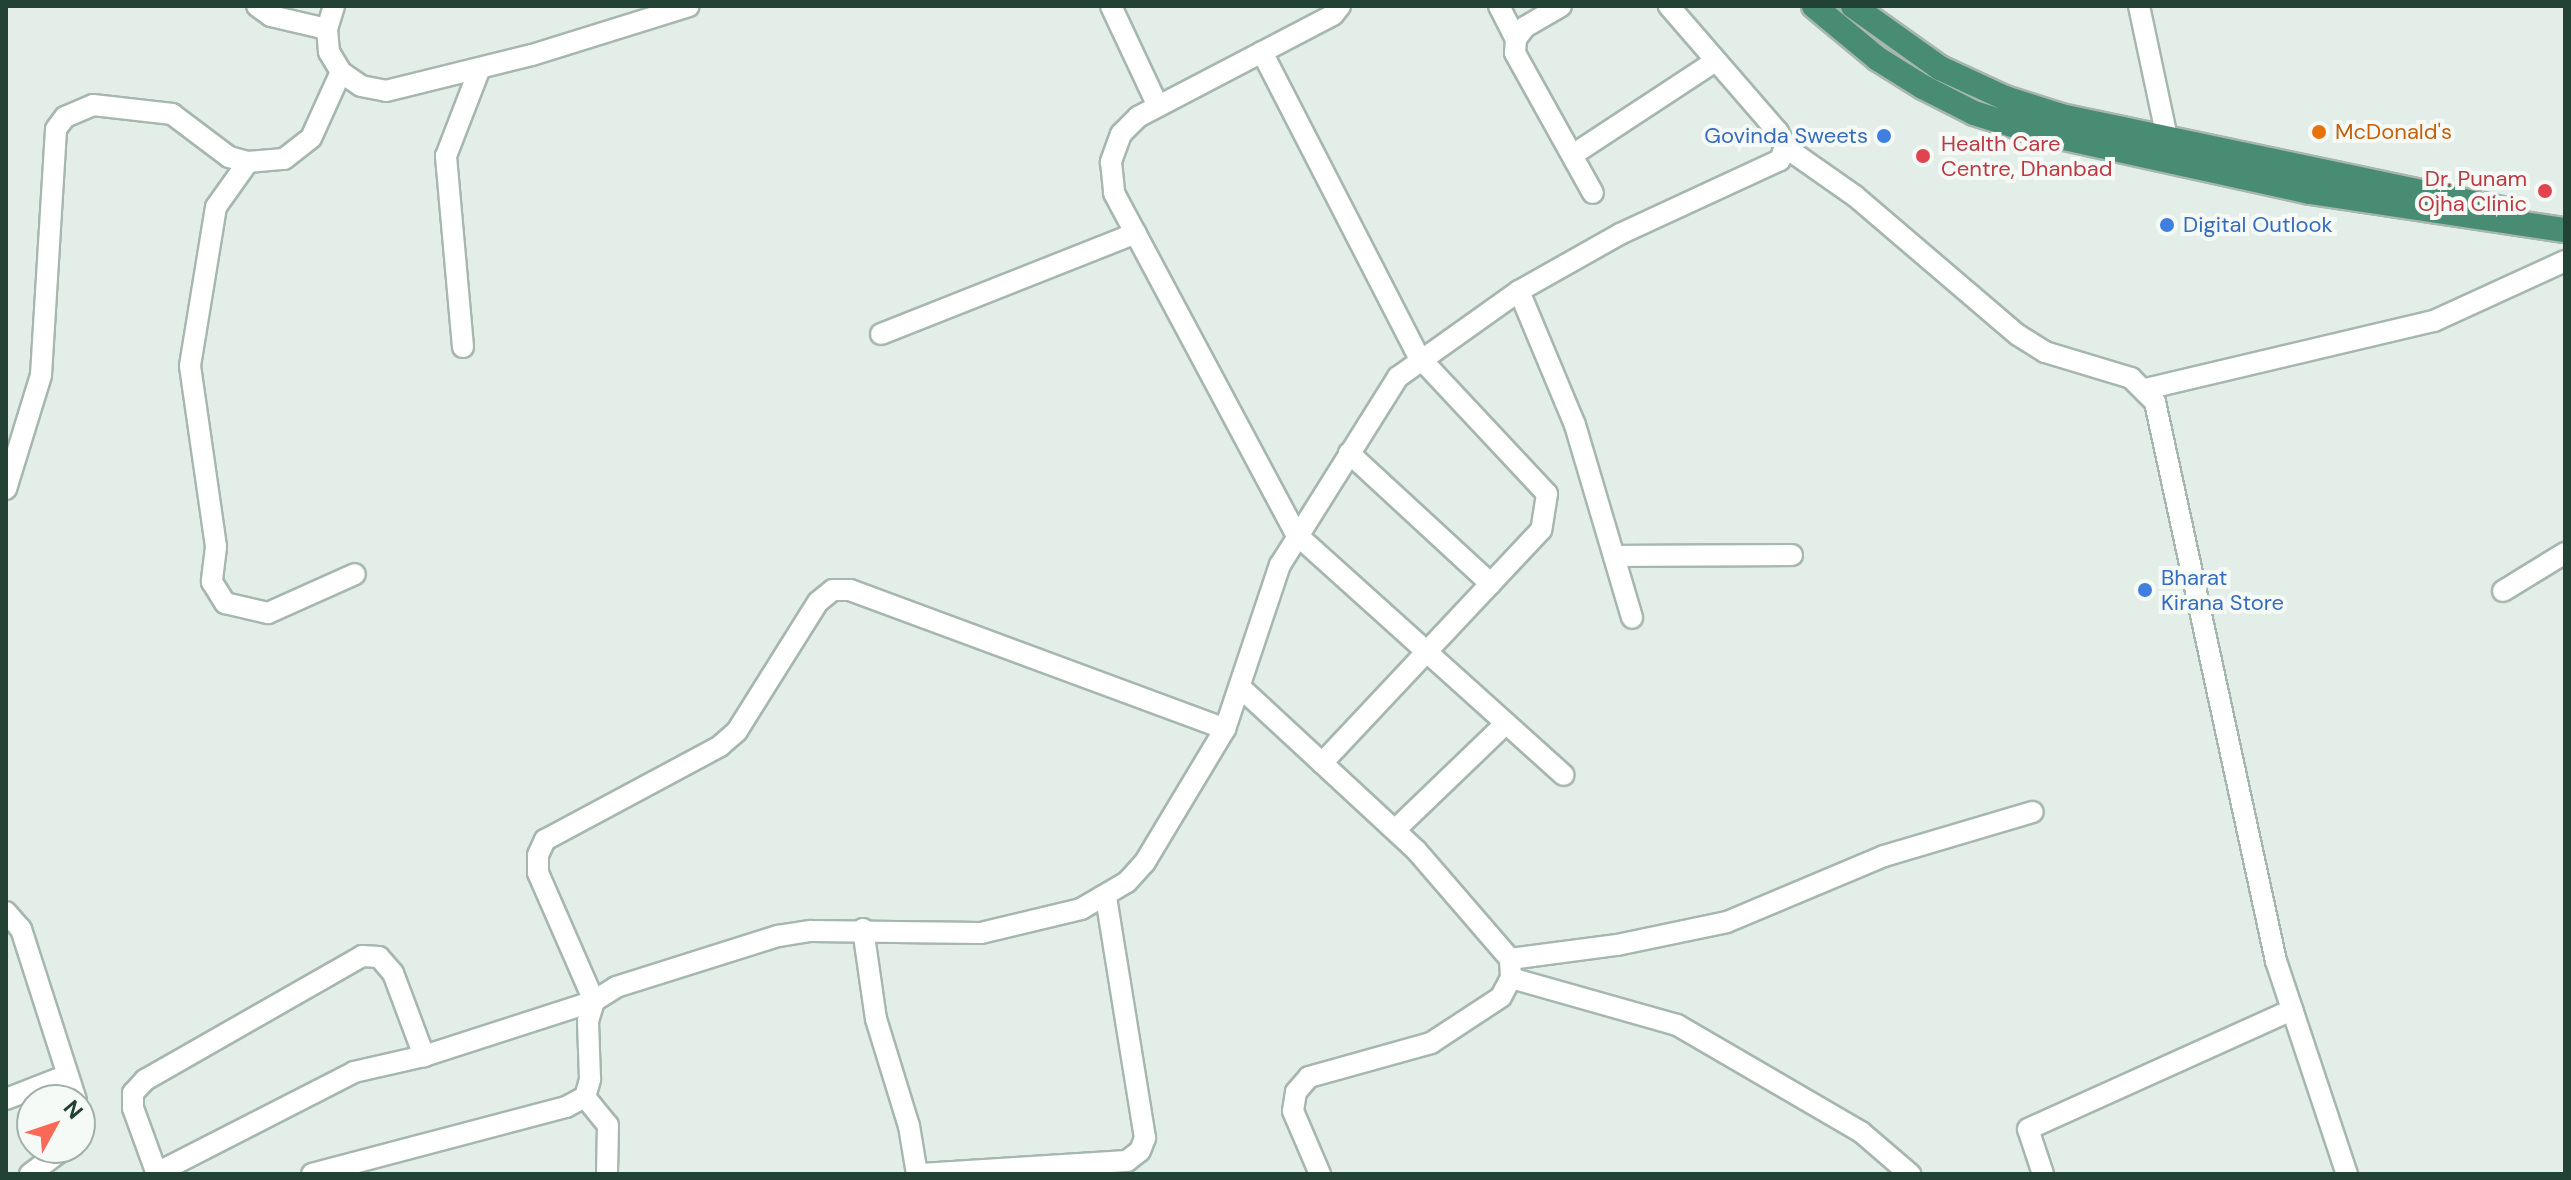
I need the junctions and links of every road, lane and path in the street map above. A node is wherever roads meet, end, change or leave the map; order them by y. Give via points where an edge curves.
1 (257, 6) edge
2 (334, 6) edge
3 (689, 6) edge
4 (1111, 6) edge
5 (1340, 6) edge
6 (1499, 6) edge
7 (1561, 6) edge
8 (1669, 6) edge
9 (1814, 6) edge
10 (1853, 6) edge
11 (2139, 6) edge
12 (327, 29) junction
13 (1516, 39) junction
14 (1262, 52) junction
15 (1714, 62) junction
16 (480, 68) junction
17 (341, 72) junction
18 (1157, 104) junction
19 (2166, 137) junction
20 (1785, 147) junction
21 (1574, 154) junction
22 (248, 162) junction
23 (2172, 163) junction
24 (1593, 193) dead end
25 (2530, 222) junction
26 (2565, 230) edge
27 (1136, 233) junction
28 (2565, 261) edge
29 (1519, 291) junction
30 (881, 334) dead end
31 (463, 347) dead end
32 (1419, 357) junction
33 (2146, 389) junction
34 (1349, 453) junction
35 (6, 489) edge
36 (1296, 534) junction
37 (2565, 553) edge
38 (1792, 555) dead end
39 (1614, 556) junction
40 (355, 574) dead end
41 (1491, 584) junction
42 (2503, 591) dead end
43 (1632, 618) dead end
44 (1427, 652) junction
45 (1241, 688) junction
46 (1506, 723) junction
47 (1225, 729) junction
48 (1322, 763) junction
49 (1564, 775) dead end
50 (2033, 812) dead end
51 (1395, 830) junction
52 (1106, 898) junction
53 (6, 912) edge
54 (863, 929) junction
55 (1511, 968) junction
56 (594, 1001) junction
57 (2292, 1010) junction
58 (424, 1056) junction
59 (68, 1075) junction
60 (71, 1084) edge
61 (585, 1097) junction
62 (6, 1099) edge
63 (157, 1174) edge
64 (312, 1174) edge
65 (607, 1174) edge
66 (919, 1174) edge
67 (1320, 1174) edge
68 (1910, 1174) edge
69 (2043, 1174) edge
70 (2347, 1174) edge

1 - 12 street via 271,16
2 - 12 street
3 - 16 street
4 - 18 street
5 - 14 street via 1333,15
6 - 13 street
7 - 13 street via 1525,27
8 - 15 street
9 - 23 highway via 1878,59 1974,113
10 - 19 highway via 1940,68 2005,98
11 - 19 street
12 - 17 street via 329,52
13 - 21 street via 1515,53
14 - 18 street
14 - 32 street
15 - 20 street
15 - 21 street
16 - 17 street via 386,91 361,86
16 - 31 street via 446,156
17 - 22 street via 300,151 284,159
18 - 27 street via 1121,134 1111,162 1114,193
19 - 23 street
19 - 25 highway via 2491,203
20 - 29 street via 1768,169 1620,234
20 - 33 street via 1855,196 2018,335 2045,352 2131,378
21 - 24 street
22 - 35 street via 229,157 172,114 93,105 76,109 56,129 41,375
22 - 40 street via 216,207 190,366 216,547 212,582 225,603 268,613
23 - 25 highway via 2411,210
25 - 26 highway
27 - 30 street
27 - 36 street
28 - 33 street via 2434,321
29 - 32 street
29 - 39 street via 1575,425
32 - 34 street via 1379,399
32 - 41 street via 1547,494 1541,530
33 - 57 street via 2159,416 2249,850
34 - 36 street
34 - 41 street
36 - 44 street
36 - 45 street via 1266,598
37 - 42 street
38 - 39 street
39 - 43 street
41 - 44 street
44 - 46 street
44 - 48 street
45 - 47 street
45 - 48 street
46 - 49 street
46 - 51 street
47 - 52 street via 1145,862
47 - 56 street via 850,590 833,590 818,602 737,731 720,746 545,840 538,873
48 - 51 street
50 - 55 street via 1895,853 1727,922
51 - 55 street
52 - 54 street via 981,933
52 - 66 street via 1145,1138 1140,1151 1127,1161
53 - 59 street via 21,929
54 - 56 street via 778,936 616,987
54 - 66 street via 876,1019
55 - 67 street via 1501,997 1431,1043 1309,1077 1296,1092 1293,1111
55 - 68 street via 1677,1025 1861,1132
56 - 58 street
56 - 61 street via 588,1021 590,1079
57 - 69 street via 2028,1129
57 - 70 street
58 - 63 street via 354,1072
58 - 63 street via 393,973 379,957 362,956 145,1080 133,1093 133,1108
59 - 60 street
59 - 62 street
61 - 64 street via 566,1107
61 - 65 street via 608,1125

